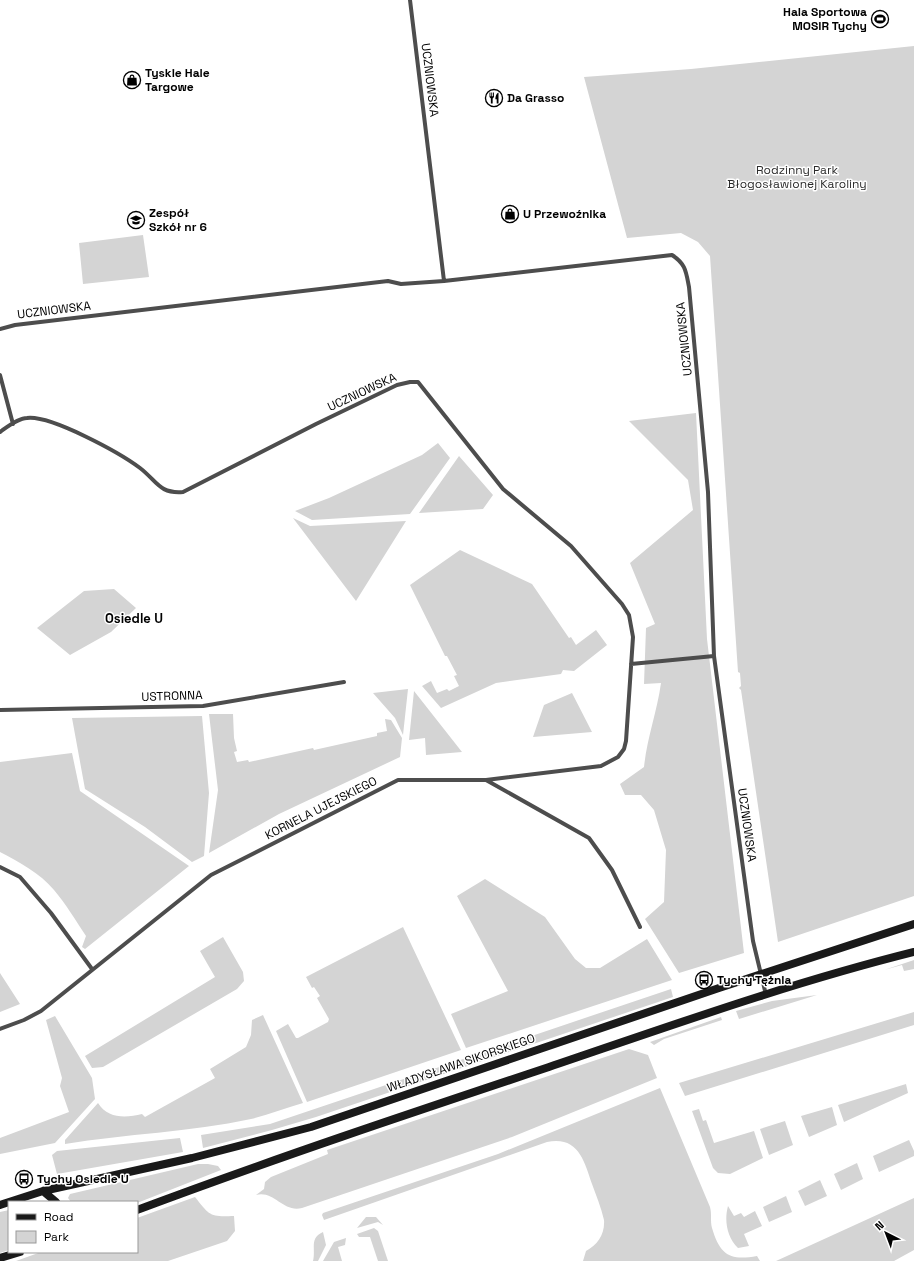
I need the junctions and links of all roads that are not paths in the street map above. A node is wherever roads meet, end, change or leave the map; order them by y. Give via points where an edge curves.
1 (410, 0) edge
2 (444, 281) junction
3 (0, 329) edge
4 (0, 375) edge
5 (13, 424) junction
6 (0, 432) edge
7 (714, 656) junction
8 (631, 664) junction
9 (344, 682) dead end
10 (0, 710) edge
11 (486, 780) junction
12 (0, 867) edge
13 (914, 924) edge
14 (640, 927) dead end
15 (914, 952) edge
16 (92, 969) junction
17 (760, 975) junction
18 (766, 995) junction
19 (0, 1029) edge
20 (43, 1192) junction
21 (12, 1201) edge
22 (55, 1201) edge
23 (138, 1210) edge
24 (17, 1253) edge
25 (0, 1258) edge

1 - 2 street, UCZNIOWSKA
2 - 3 street, UCZNIOWSKA via 401,284 388,281 15,324
2 - 7 street, UCZNIOWSKA via 672,255 681,261 686,270 689,287 707,484
4 - 5 street
5 - 6 street, UCZNIOWSKA
5 - 8 street, UCZNIOWSKA via 26,418 37,418 71,429 141,469 162,490 172,493 183,492 398,385 418,382 503,489 571,546 622,604 629,615 633,637
7 - 8 street
7 - 17 street, UCZNIOWSKA via 753,941
8 - 11 street, UCZNIOWSKA via 626,741 618,757 601,766
9 - 10 street, USTRONNA via 203,706
11 - 14 street, KORNELA UJEJSKIEGO via 589,838 612,870
11 - 16 street, KORNELA UJEJSKIEGO via 398,780 211,875
12 - 16 street via 20,877 51,913
13 - 17 street, WŁADYSŁAWA SIKORSKIEGO
15 - 18 street
16 - 19 street, KORNELA UJEJSKIEGO via 41,1011
17 - 18 street, UCZNIOWSKA
17 - 20 street, WŁADYSŁAWA SIKORSKIEGO via 305,1129
18 - 23 street via 321,1144
20 - 21 street, WŁADYSŁAWA SIKORSKIEGO
20 - 22 street
24 - 25 street

